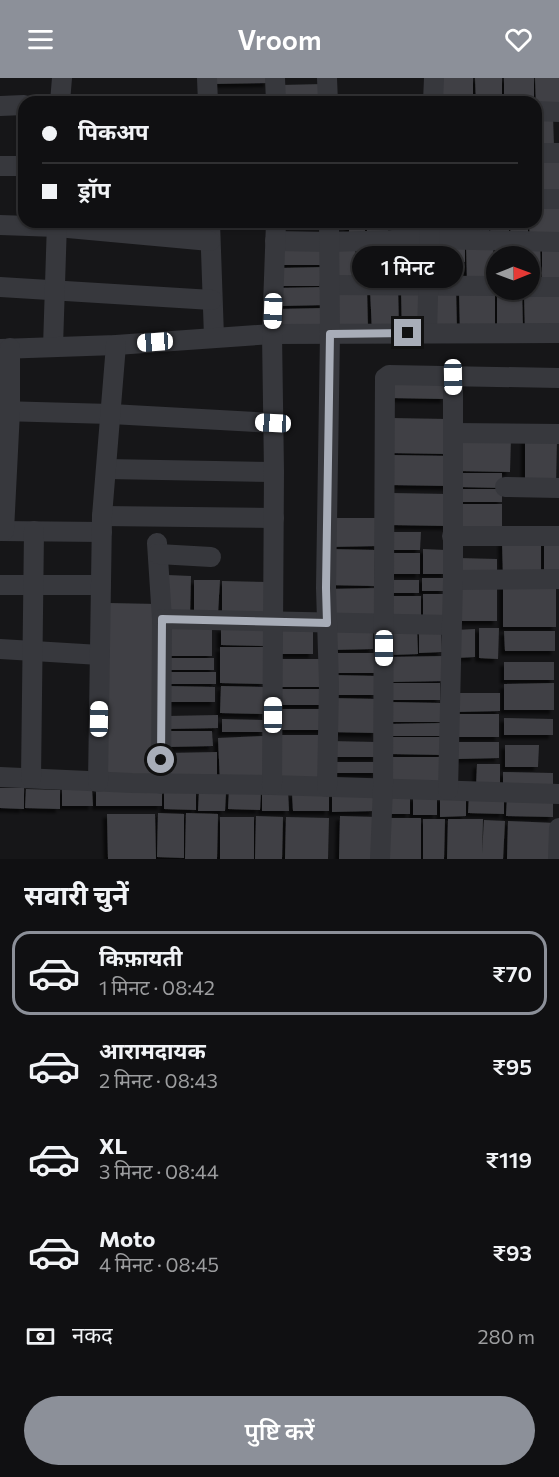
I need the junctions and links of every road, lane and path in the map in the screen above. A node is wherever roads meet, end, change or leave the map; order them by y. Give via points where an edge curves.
1 (62, 78) edge
2 (207, 78) edge
3 (275, 78) edge
4 (327, 78) edge
5 (434, 78) edge
6 (60, 96) edge
7 (208, 96) edge
8 (276, 96) edge
9 (327, 96) edge
10 (434, 96) edge
11 (18, 105) edge
12 (0, 106) edge
13 (542, 111) edge
14 (559, 112) edge
15 (542, 153) edge
16 (559, 153) edge
17 (0, 166) edge
18 (18, 166) edge
19 (542, 199) edge
20 (559, 199) edge
21 (0, 225) edge
22 (18, 225) edge
23 (57, 228) edge
24 (123, 228) edge
25 (430, 230) edge
26 (210, 232) edge
27 (275, 232) edge
28 (329, 232) edge
29 (559, 242) edge
30 (329, 285) junction
31 (428, 286) junction
32 (486, 286) edge
33 (540, 286) edge
34 (0, 287) edge
35 (559, 287) edge
36 (54, 290) junction
37 (212, 300) junction
38 (427, 333) junction
39 (559, 333) edge
40 (272, 334) junction
41 (330, 334) junction
42 (214, 338) junction
43 (116, 345) junction
44 (53, 347) junction
45 (5, 348) edge
46 (453, 377) junction
47 (559, 378) edge
48 (5, 411) edge
49 (111, 414) junction
50 (273, 423) junction
51 (454, 433) junction
52 (559, 434) edge
53 (106, 469) junction
54 (274, 472) junction
55 (3, 481) edge
56 (505, 487) dead end
57 (559, 488) edge
58 (274, 518) junction
59 (102, 524) junction
60 (2, 531) edge
61 (34, 531) junction
62 (452, 536) junction
63 (559, 536) edge
64 (211, 557) dead end
65 (559, 579) edge
66 (453, 580) junction
67 (0, 585) edge
68 (34, 585) junction
69 (101, 585) junction
70 (162, 619) junction
71 (273, 621) junction
72 (327, 623) junction
73 (384, 624) junction
74 (452, 625) junction
75 (0, 650) edge
76 (33, 651) junction
77 (100, 656) junction
78 (0, 777) edge
79 (31, 778) junction
80 (98, 782) junction
81 (161, 784) junction
82 (272, 785) junction
83 (327, 787) junction
84 (382, 789) junction
85 (448, 790) junction
86 (559, 794) edge
87 (559, 828) edge
88 (380, 859) edge
89 (558, 859) edge

1 - 6 street
2 - 7 street
3 - 8 street
4 - 9 street
5 - 10 street
11 - 12 street
13 - 14 street
15 - 16 street
17 - 18 street
19 - 20 street
21 - 22 street
23 - 36 street
24 - 26 street
25 - 28 street
25 - 29 street
25 - 31 street
26 - 37 street
27 - 28 street
27 - 40 street
28 - 30 street
30 - 31 street
30 - 41 street
31 - 32 street
31 - 38 street
33 - 35 street
34 - 36 street
36 - 37 street
36 - 44 street
37 - 42 street
38 - 39 street
38 - 41 street
40 - 41 street
40 - 42 street
40 - 50 street
41 - 72 street
42 - 43 street
43 - 44 street
43 - 49 street
44 - 45 street
45 - 48 street
46 - 47 street
46 - 51 street
46 - 73 street via 385,378
48 - 49 street
48 - 55 street
49 - 50 street
49 - 53 street
50 - 54 street
51 - 52 street
51 - 62 street
53 - 54 street
53 - 59 street
54 - 58 street
55 - 60 street
56 - 57 street
58 - 59 street
58 - 71 street
59 - 61 street
59 - 69 street
60 - 61 street
61 - 68 street
62 - 63 street
62 - 66 street
64 - 70 street via 157,549
65 - 66 street
66 - 74 street
67 - 68 street
68 - 69 street
68 - 76 street
69 - 77 street
70 - 71 street
70 - 81 street
71 - 72 street
71 - 82 street
72 - 73 street
72 - 83 street
73 - 74 street
73 - 84 street
74 - 85 street
75 - 76 street
76 - 77 street
76 - 79 street
77 - 80 street
78 - 79 street
79 - 80 street
80 - 81 street
81 - 82 street
82 - 83 street
83 - 84 street
84 - 85 street
84 - 88 street
85 - 86 street
87 - 89 street

